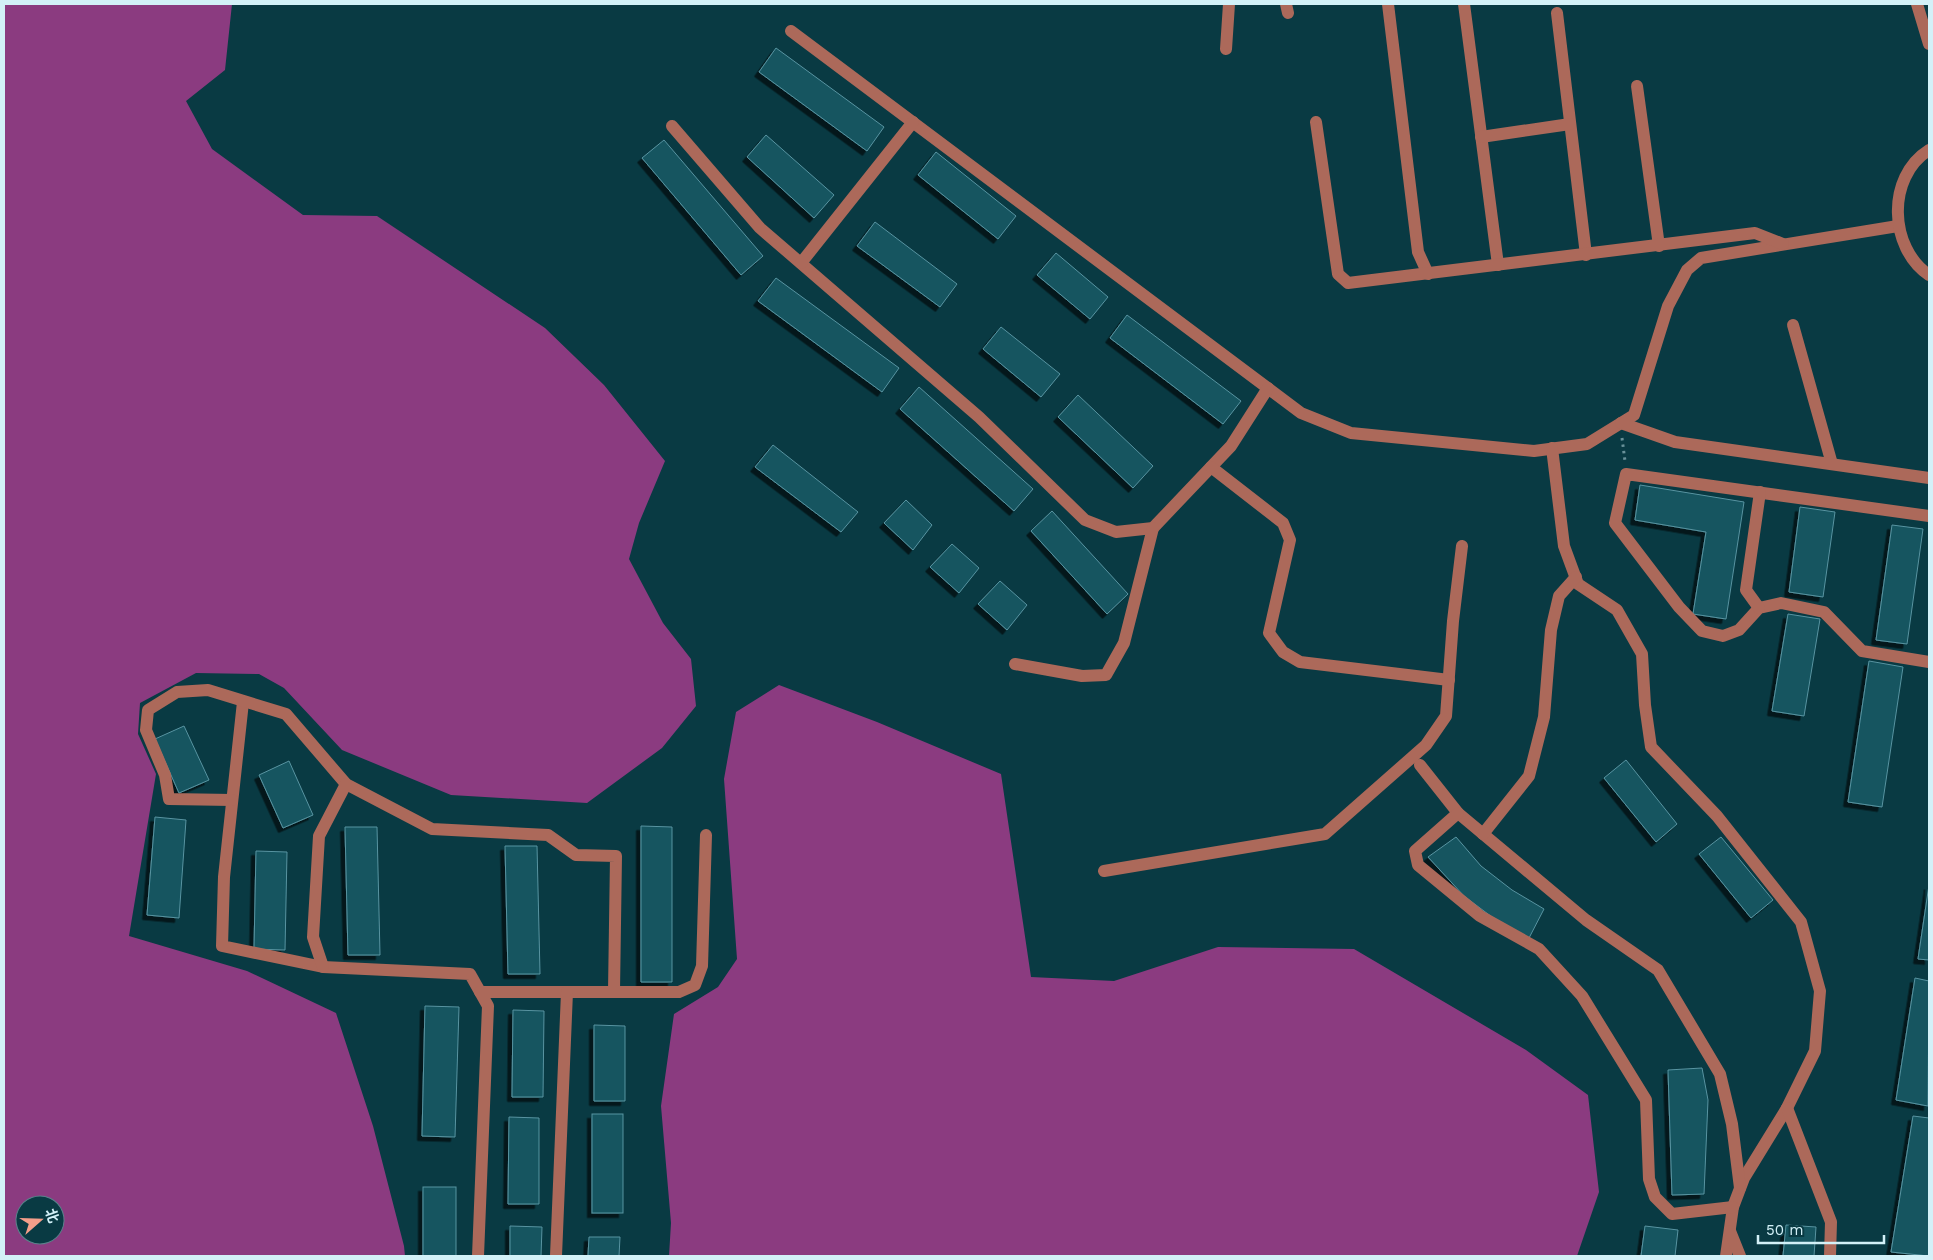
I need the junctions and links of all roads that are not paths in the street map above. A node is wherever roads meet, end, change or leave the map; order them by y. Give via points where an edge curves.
1 (1229, 4) edge
2 (1388, 4) edge
3 (1464, 4) edge
4 (1917, 4) edge
5 (1557, 13) dead end
6 (791, 31) dead end
7 (1929, 44) edge
8 (1226, 49) dead end
9 (1637, 86) dead end
10 (913, 122) junction
11 (1316, 122) dead end
12 (1570, 124) junction
13 (672, 126) dead end
14 (1481, 137) junction
15 (1929, 150) edge
16 (1898, 226) junction
17 (1786, 245) junction
18 (1659, 246) junction
19 (1586, 255) junction
20 (801, 263) junction
21 (1498, 265) junction
22 (1428, 274) junction
23 (1929, 275) edge
24 (1793, 325) dead end
25 (1268, 388) junction
26 (1621, 422) junction
27 (1552, 448) junction
28 (1832, 464) junction
29 (1211, 467) junction
30 (1929, 478) edge
31 (1760, 492) junction
32 (1929, 516) edge
33 (1153, 528) junction
34 (1462, 546) dead end
35 (1576, 577) junction
36 (1759, 608) junction
37 (1929, 662) edge
38 (1015, 664) dead end
39 (1449, 680) junction
40 (243, 702) junction
41 (1420, 765) dead end
42 (346, 784) junction
43 (232, 800) junction
44 (1458, 812) junction
45 (1483, 834) junction
46 (706, 835) dead end
47 (1104, 872) dead end
48 (323, 967) junction
49 (614, 991) junction
50 (480, 992) junction
51 (567, 992) junction
52 (1787, 1108) junction
53 (1740, 1188) junction
54 (1733, 1207) junction
55 (1730, 1229) junction
56 (478, 1256) edge
57 (556, 1256) edge
58 (1726, 1256) edge
59 (1740, 1256) edge
60 (1830, 1256) edge

1 - 8 street
2 - 22 street via 1418,252
3 - 14 street
4 - 7 street
5 - 12 street
6 - 10 street
9 - 18 street
10 - 20 street
10 - 25 street
11 - 22 street via 1338,274 1348,283
12 - 14 street
12 - 19 street
13 - 20 street via 760,228
14 - 21 street
15 - 16 street via 1907,174 1898,200
16 - 17 street
16 - 23 street via 1906,250
17 - 18 street via 1755,234
17 - 26 street via 1701,258 1686,270 1668,306 1634,414
18 - 19 street
19 - 21 street
20 - 33 street via 979,417 1086,520 1116,532
21 - 22 street
24 - 28 street
25 - 27 street via 1301,413 1352,433 1534,451
25 - 29 street via 1231,446
26 - 27 street via 1587,444
26 - 28 street via 1675,442
27 - 35 street via 1564,546
28 - 30 street
29 - 33 street
29 - 39 street via 1283,522 1290,540 1269,633 1283,652 1300,662
31 - 32 street
31 - 36 street via 1746,590
31 - 36 street via 1626,474 1615,522 1679,607 1702,631 1723,636 1739,630
33 - 38 street via 1124,643 1106,675 1082,676
34 - 39 street
35 - 45 street via 1559,596 1551,630 1544,717 1529,776
35 - 52 street via 1578,584 1618,610 1642,654 1651,747 1717,816 1801,922 1820,991 1815,1051
36 - 37 street via 1780,603 1824,612 1862,650
39 - 47 street via 1446,716 1426,745 1325,834
40 - 42 street via 286,714
40 - 43 street
40 - 43 street via 208,690 177,692 148,710 146,730 165,775 169,799
41 - 44 street
42 - 48 street via 318,836 313,937
42 - 49 street via 432,829 548,835 576,855 616,856
43 - 48 street via 224,877 222,946
44 - 45 street
44 - 54 street via 1415,850 1418,865 1480,916 1539,950 1582,996 1646,1100 1649,1179 1655,1197 1672,1214
45 - 53 street via 1586,920 1658,970 1720,1074 1732,1124
46 - 49 street via 702,966 695,984 679,992
48 - 50 street via 470,974
49 - 51 street
50 - 51 street
50 - 56 street via 488,1006
51 - 57 street
52 - 53 street
52 - 60 street via 1831,1222
53 - 54 street
54 - 55 street
55 - 58 street
55 - 59 street

